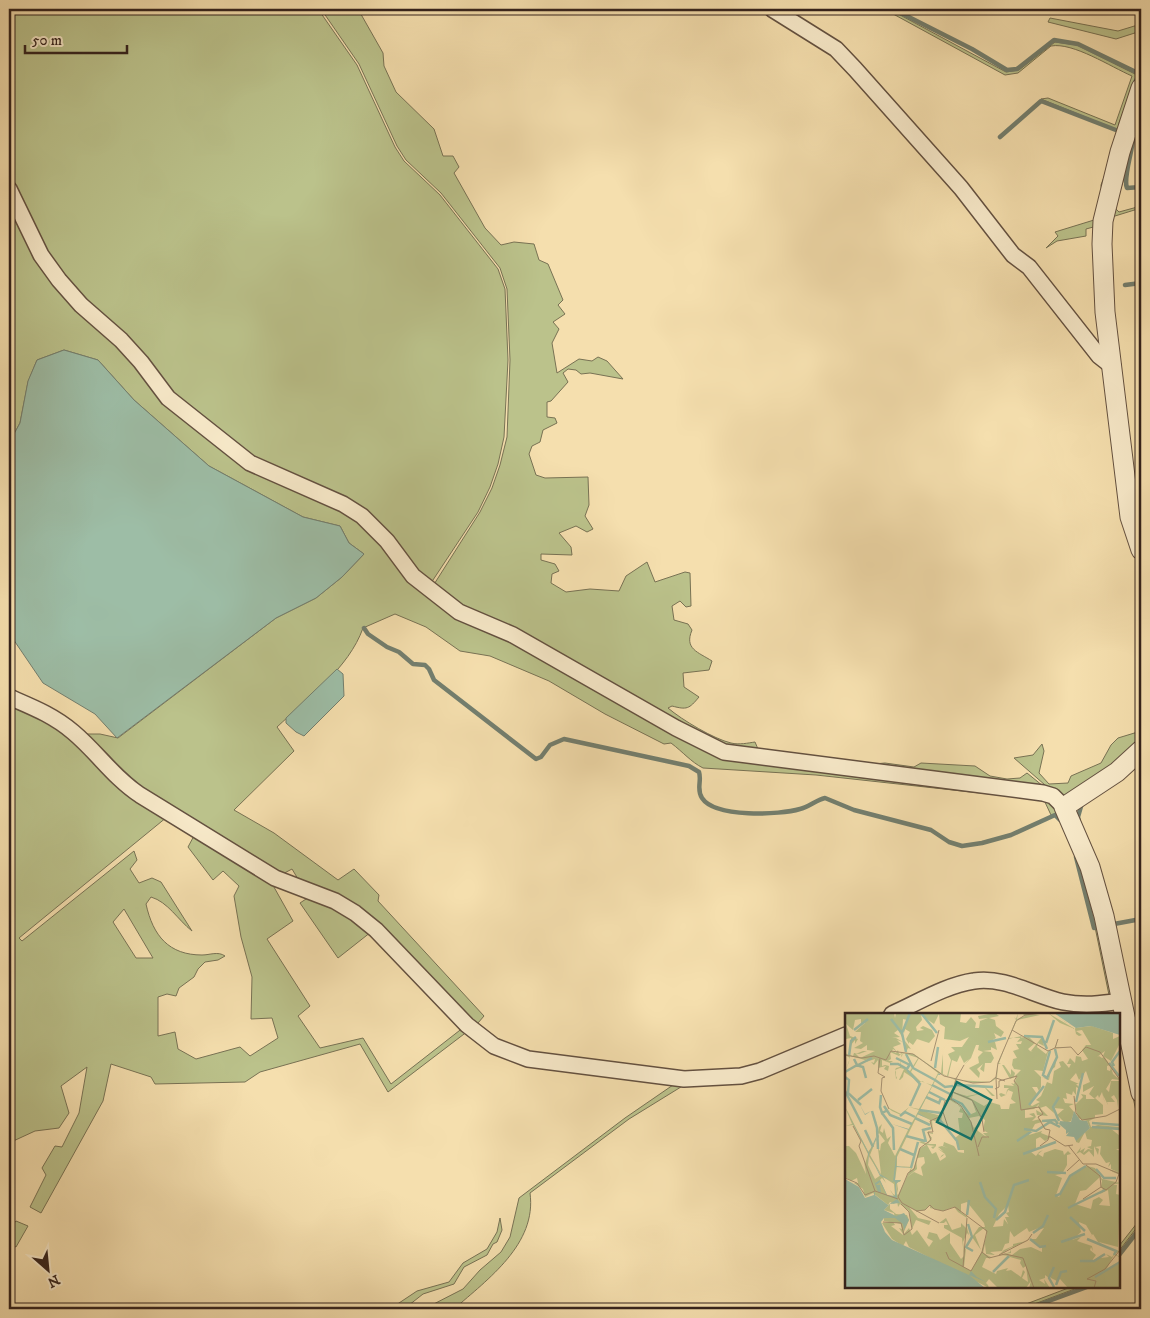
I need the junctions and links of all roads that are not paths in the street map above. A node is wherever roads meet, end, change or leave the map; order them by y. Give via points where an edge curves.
1 (772, 9) edge
2 (1141, 88) edge
3 (9, 189) edge
4 (1113, 367) junction
5 (1141, 550) edge
6 (9, 697) edge
7 (1141, 750) edge
8 (1064, 808) junction
9 (1121, 1001) junction
10 (894, 1013) edge
11 (845, 1035) edge
12 (1141, 1093) edge

1 - 4 street via 821,39 855,69 967,195 1014,255 1029,267 1099,356
2 - 4 street via 1120,152 1103,221 1102,268
3 - 8 street via 41,255 59,280 81,305 121,340 168,398 250,463 343,504 362,516 387,541 413,576 459,612 513,635 724,752 1043,793 1053,796
4 - 5 street via 1130,517
6 - 11 street via 56,718 126,786 140,795 275,878 335,901 355,913 376,930 467,1025 483,1039 510,1054 664,1077 725,1079 760,1071
7 - 8 street via 1117,772
8 - 9 street via 1081,845 1104,916
9 - 10 street via 1085,1006 1004,983 974,981
9 - 12 street

